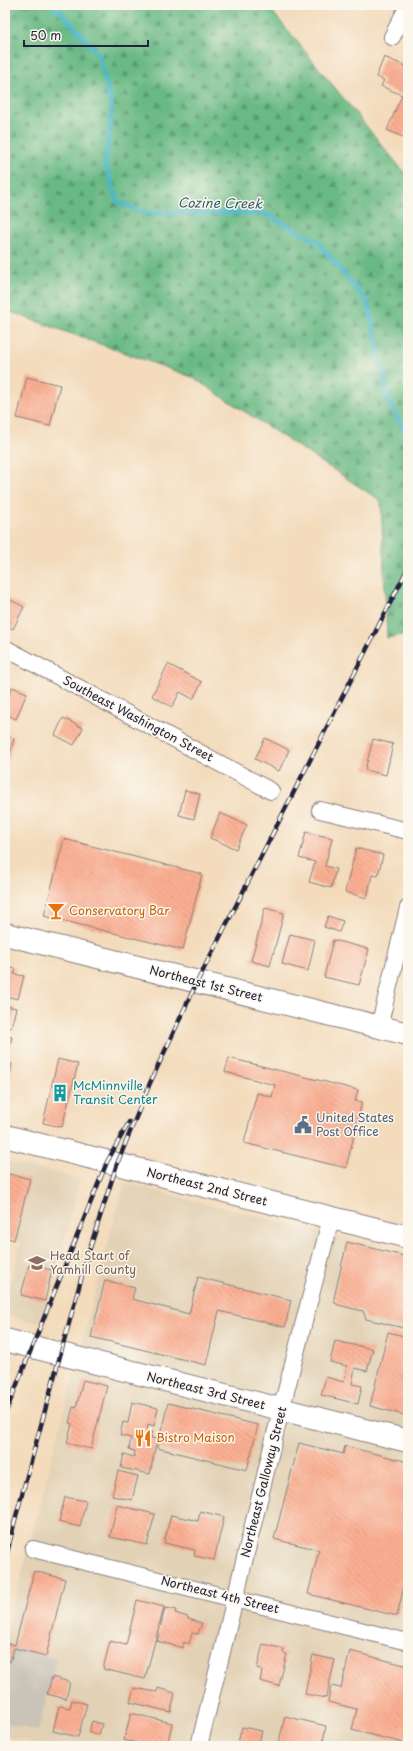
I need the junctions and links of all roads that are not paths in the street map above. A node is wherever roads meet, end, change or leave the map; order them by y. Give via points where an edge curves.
1 (408, 6) edge
2 (392, 37) dead end
3 (5, 648) edge
4 (271, 791) dead end
5 (320, 810) dead end
6 (408, 831) edge
7 (408, 908) edge
8 (5, 934) edge
9 (379, 1027) junction
10 (408, 1034) edge
11 (5, 1136) edge
12 (331, 1218) junction
13 (408, 1237) edge
14 (5, 1340) edge
15 (281, 1410) junction
16 (408, 1441) edge
17 (33, 1549) dead end
18 (235, 1599) junction
19 (408, 1642) edge
20 (199, 1746) edge

1 - 2 street
3 - 4 street, Southeast Washington Street
5 - 6 street
7 - 9 street
8 - 9 street, Northeast 1st Street
9 - 10 street, Northeast 1st Street
11 - 12 street, Northeast 2nd Street
12 - 13 street, Northeast 2nd Street
12 - 15 street, Northeast Galloway Street
14 - 15 street, Northeast 3rd Street
15 - 16 street, Northeast 3rd Street
15 - 18 street, Northeast Galloway Street
17 - 18 street, Northeast 4th Street
18 - 19 street, Northeast 4th Street
18 - 20 street, Northeast Galloway Street

